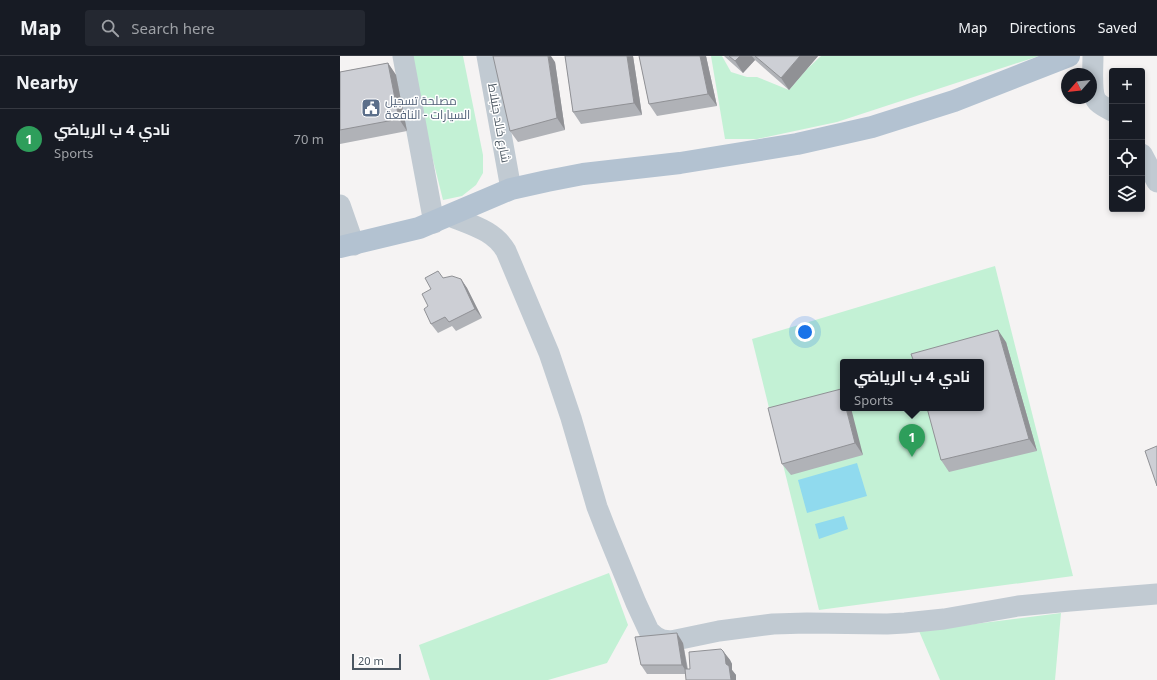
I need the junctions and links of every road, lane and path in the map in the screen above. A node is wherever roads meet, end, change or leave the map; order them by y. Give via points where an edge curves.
1 (403, 56) edge
2 (487, 56) edge
3 (1070, 56) edge
4 (1093, 56) edge
5 (1109, 109) edge
6 (1145, 160) edge
7 (1157, 182) edge
8 (511, 189) junction
9 (340, 205) edge
10 (442, 220) junction
11 (347, 246) edge
12 (1157, 594) edge

1 - 10 street
2 - 8 street, شارع خالد جنبلاط
3 - 8 main road via 954,101 842,134 680,163 583,174
4 - 5 street via 1092,75 1096,100
6 - 7 street
8 - 10 main road
9 - 11 street
10 - 11 main road
10 - 12 street via 479,228 492,235 506,251 549,353 606,530 649,632 656,637 671,641 719,630 773,624 906,623 1018,606

